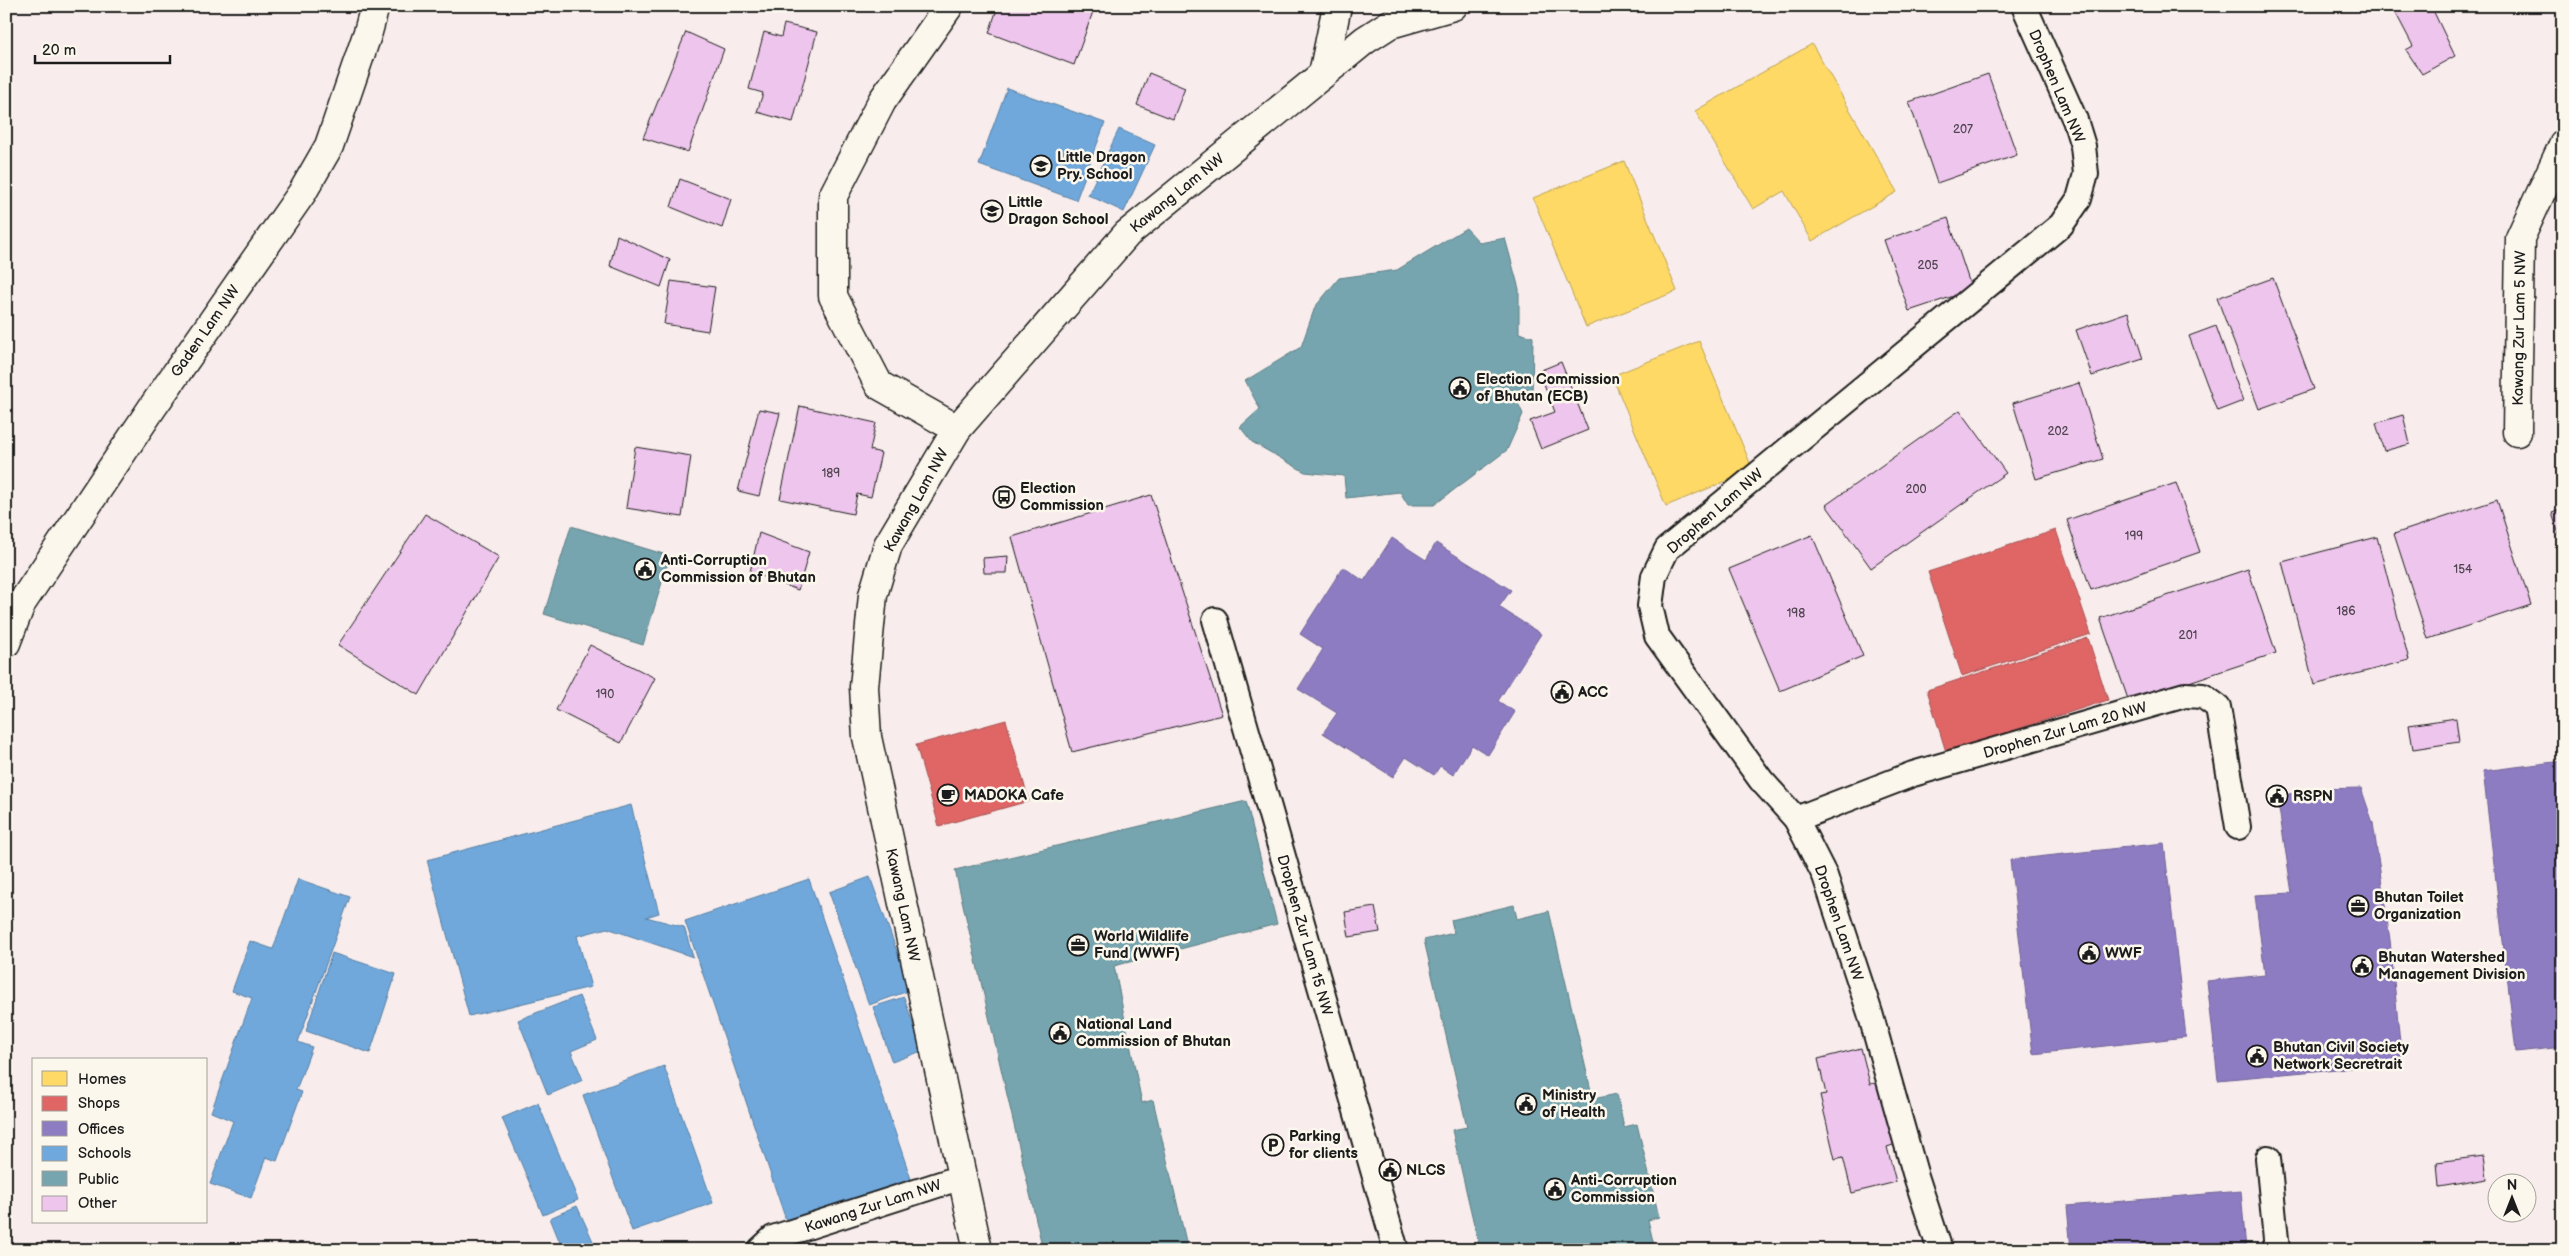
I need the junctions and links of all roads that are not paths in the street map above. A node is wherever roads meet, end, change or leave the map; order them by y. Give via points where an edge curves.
1 (375, 6) edge
2 (949, 6) edge
3 (1337, 6) edge
4 (1453, 6) edge
5 (2024, 6) edge
6 (1323, 74) junction
7 (2563, 144) edge
8 (957, 429) junction
9 (2517, 432) dead end
10 (1215, 620) dead end
11 (6, 643) edge
12 (1796, 819) junction
13 (2238, 827) dead end
14 (2268, 1158) dead end
15 (962, 1177) junction
16 (760, 1250) edge
17 (978, 1250) edge
18 (1396, 1250) edge
19 (1940, 1250) edge
20 (2278, 1250) edge

1 - 11 street, Gaden Lam NW via 329,146 302,193 152,408 22,604
2 - 8 street via 882,101 832,196 832,296 879,385
3 - 6 street
4 - 6 street, Kawang Lam NW via 1390,24
5 - 12 lane, Drophen Lam NW via 2075,120 2083,146 2086,174 2079,199 2061,225 1667,549 1654,576 1650,606 1657,636 1760,780
6 - 8 street, Kawang Lam NW via 1128,234
7 - 9 street, Kawang Zur Lam 5 NW via 2520,238
8 - 15 street, Kawang Lam NW via 888,545 873,595 864,687 867,737
10 - 18 lane, Drophen Zur Lam 15 NW
12 - 13 lane, Drophen Zur Lam 20 NW via 1913,774 2185,695 2203,696 2218,707
12 - 19 lane, Drophen Lam NW via 1828,885 1870,1013
14 - 20 lane
15 - 16 lane, Kawang Zur Lam NW via 773,1238
15 - 17 street, Kawang Lam NW

